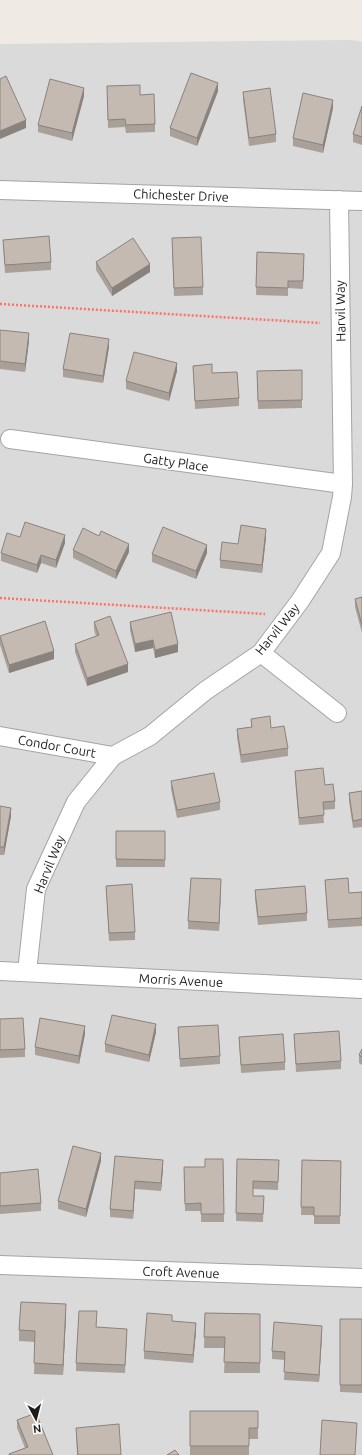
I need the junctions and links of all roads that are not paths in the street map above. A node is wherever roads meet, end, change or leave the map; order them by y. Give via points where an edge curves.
1 (0, 190) edge
2 (339, 200) junction
3 (362, 201) edge
4 (10, 439) dead end
5 (343, 484) junction
6 (261, 653) junction
7 (337, 713) dead end
8 (0, 736) edge
9 (113, 756) junction
10 (0, 971) edge
11 (27, 972) junction
12 (362, 989) edge
13 (0, 1265) edge
14 (362, 1278) edge

1 - 2 street, Chichester Drive
2 - 3 street, Chichester Drive
2 - 5 street, Harvil Way
4 - 5 street, Gatty Place
5 - 6 street, Harvil Way via 331,553 290,616
6 - 7 street
6 - 9 street, Harvil Way via 205,691 150,736
8 - 9 street, Condor Court
9 - 11 street, Harvil Way via 76,802 36,889
10 - 11 street, Morris Avenue
11 - 12 street, Morris Avenue
13 - 14 street, Croft Avenue

